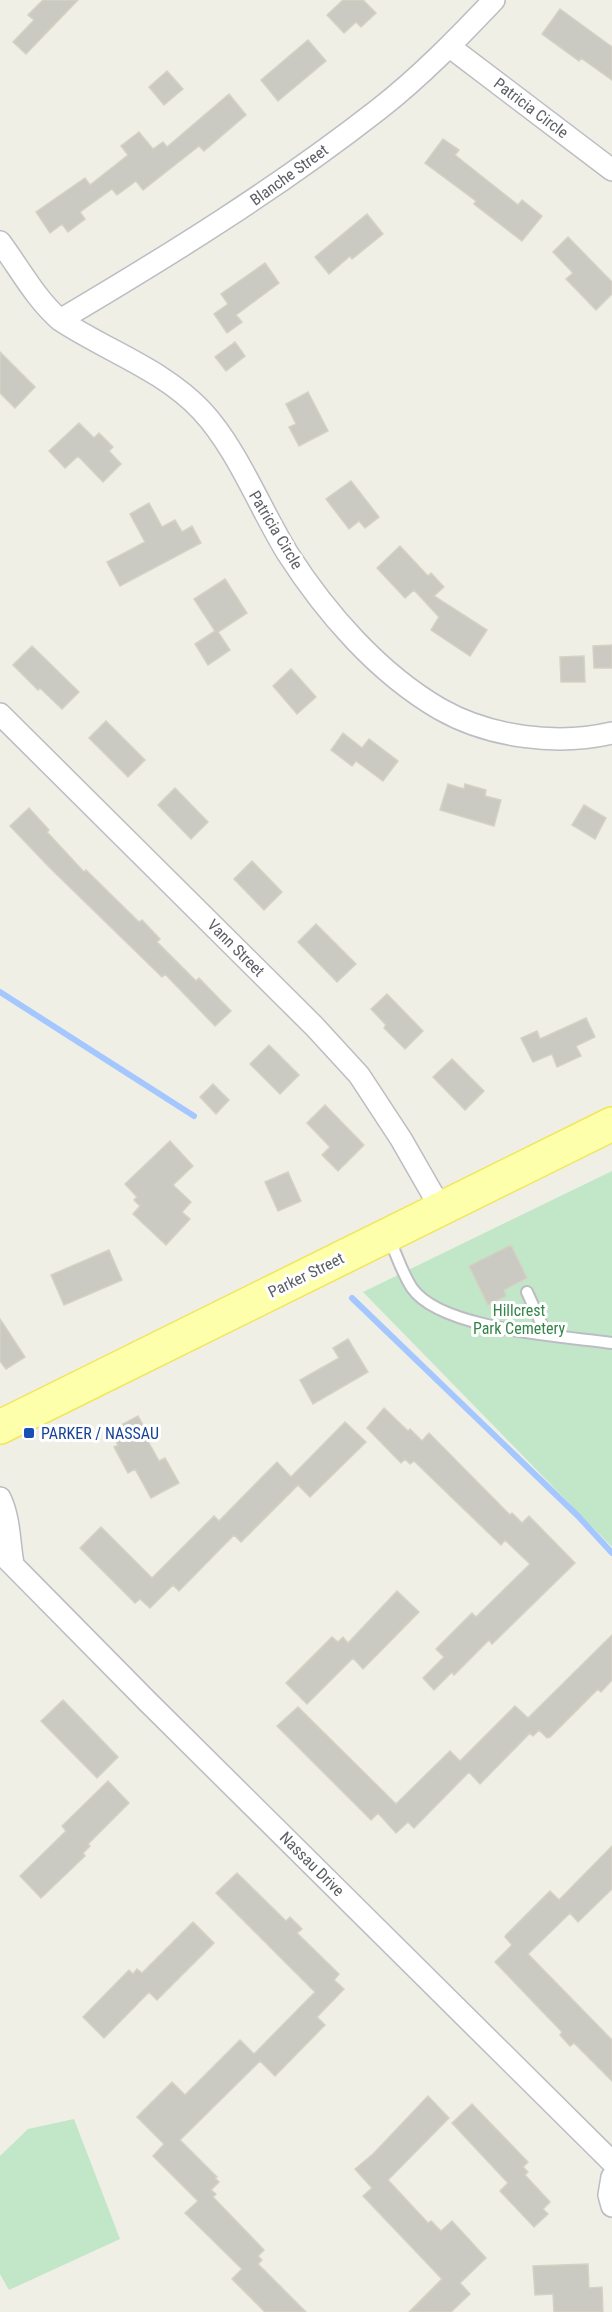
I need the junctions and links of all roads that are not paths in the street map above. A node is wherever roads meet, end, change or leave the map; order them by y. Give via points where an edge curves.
1 (494, 0) edge
2 (450, 47) junction
3 (612, 170) edge
4 (0, 242) edge
5 (60, 320) junction
6 (0, 714) edge
7 (607, 738) edge
8 (612, 1124) edge
9 (440, 1208) junction
10 (387, 1234) junction
11 (527, 1292) dead end
12 (546, 1334) junction
13 (612, 1343) edge
14 (0, 1427) edge
15 (0, 1498) edge
16 (7, 1558) edge
17 (612, 2162) edge
18 (612, 2177) edge
19 (612, 2206) edge

1 - 2 street, Blanche Street
2 - 3 street, Patricia Circle
2 - 5 street, Blanche Street via 380,108 227,219
4 - 5 street, Patricia Circle via 48,310
5 - 7 street, Patricia Circle via 158,374 202,410 220,433 296,565 349,633 392,675 440,709 468,722 551,738
6 - 9 street, Vann Street via 351,1066 401,1139
8 - 9 main road, Parker Street
9 - 10 main road, Parker Street
10 - 12 lane via 412,1288 435,1307 499,1328
10 - 14 main road, Parker Street
11 - 12 lane
12 - 13 lane
15 - 16 street, Nassau Drive via 7,1514
16 - 17 street, Nassau Drive
18 - 19 street

